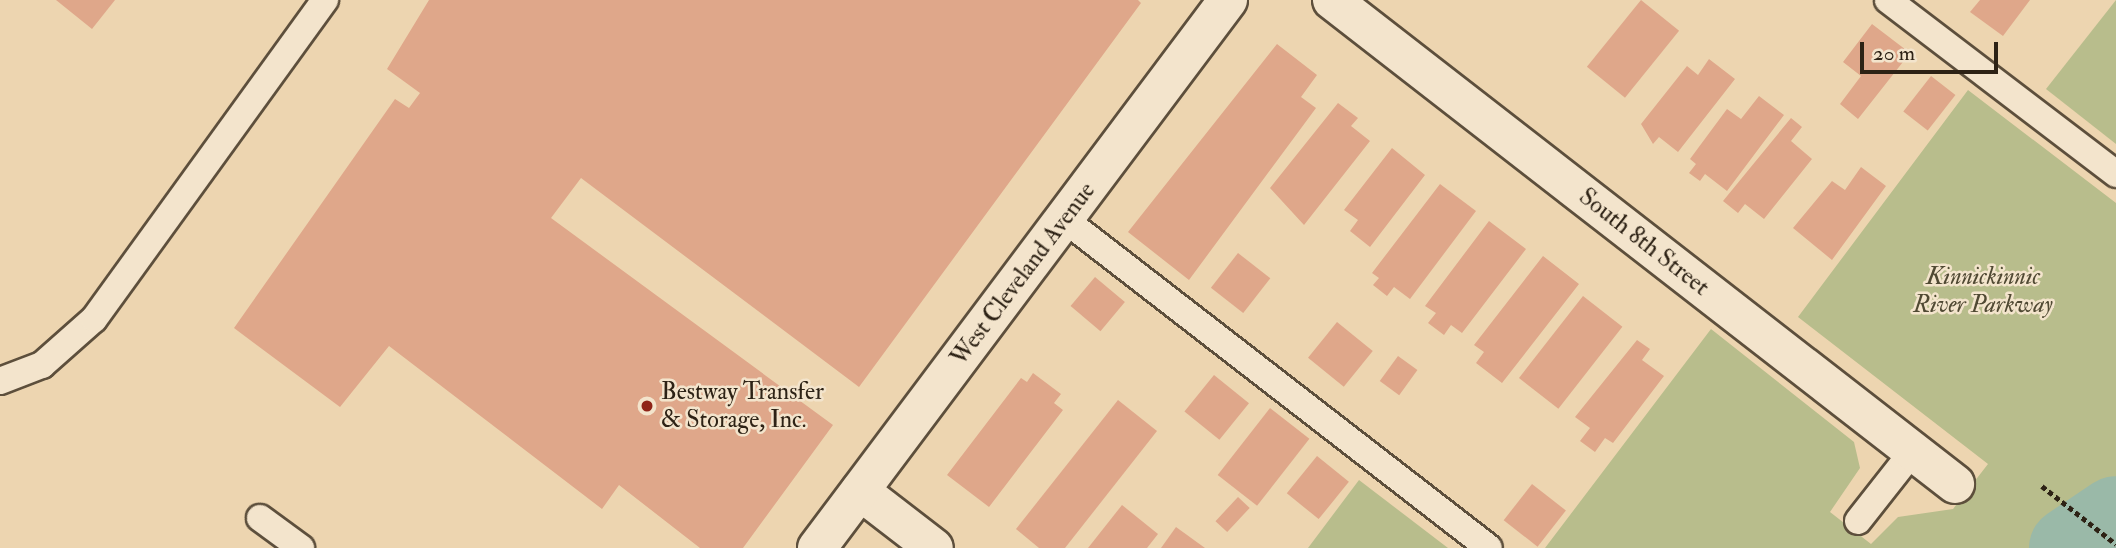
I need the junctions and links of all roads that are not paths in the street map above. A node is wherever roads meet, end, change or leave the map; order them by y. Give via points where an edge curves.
1 (325, 0) edge
2 (1227, 0) edge
3 (1332, 0) edge
4 (1888, 0) edge
5 (2116, 174) edge
6 (1064, 219) junction
7 (0, 381) edge
8 (1913, 451) junction
9 (1955, 484) dead end
10 (860, 491) junction
11 (260, 518) dead end
12 (1858, 521) dead end
13 (301, 548) edge
14 (817, 548) edge
15 (934, 548) edge
16 (1489, 548) edge

1 - 7 lane via 94,319 42,365
2 - 6 street, West Cleveland Avenue
3 - 8 street, South 8th Street
4 - 5 lane
6 - 10 street, West Cleveland Avenue
6 - 16 lane
8 - 9 street, South 8th Street
8 - 12 lane
10 - 14 street, West Cleveland Avenue
10 - 15 street
11 - 13 lane

